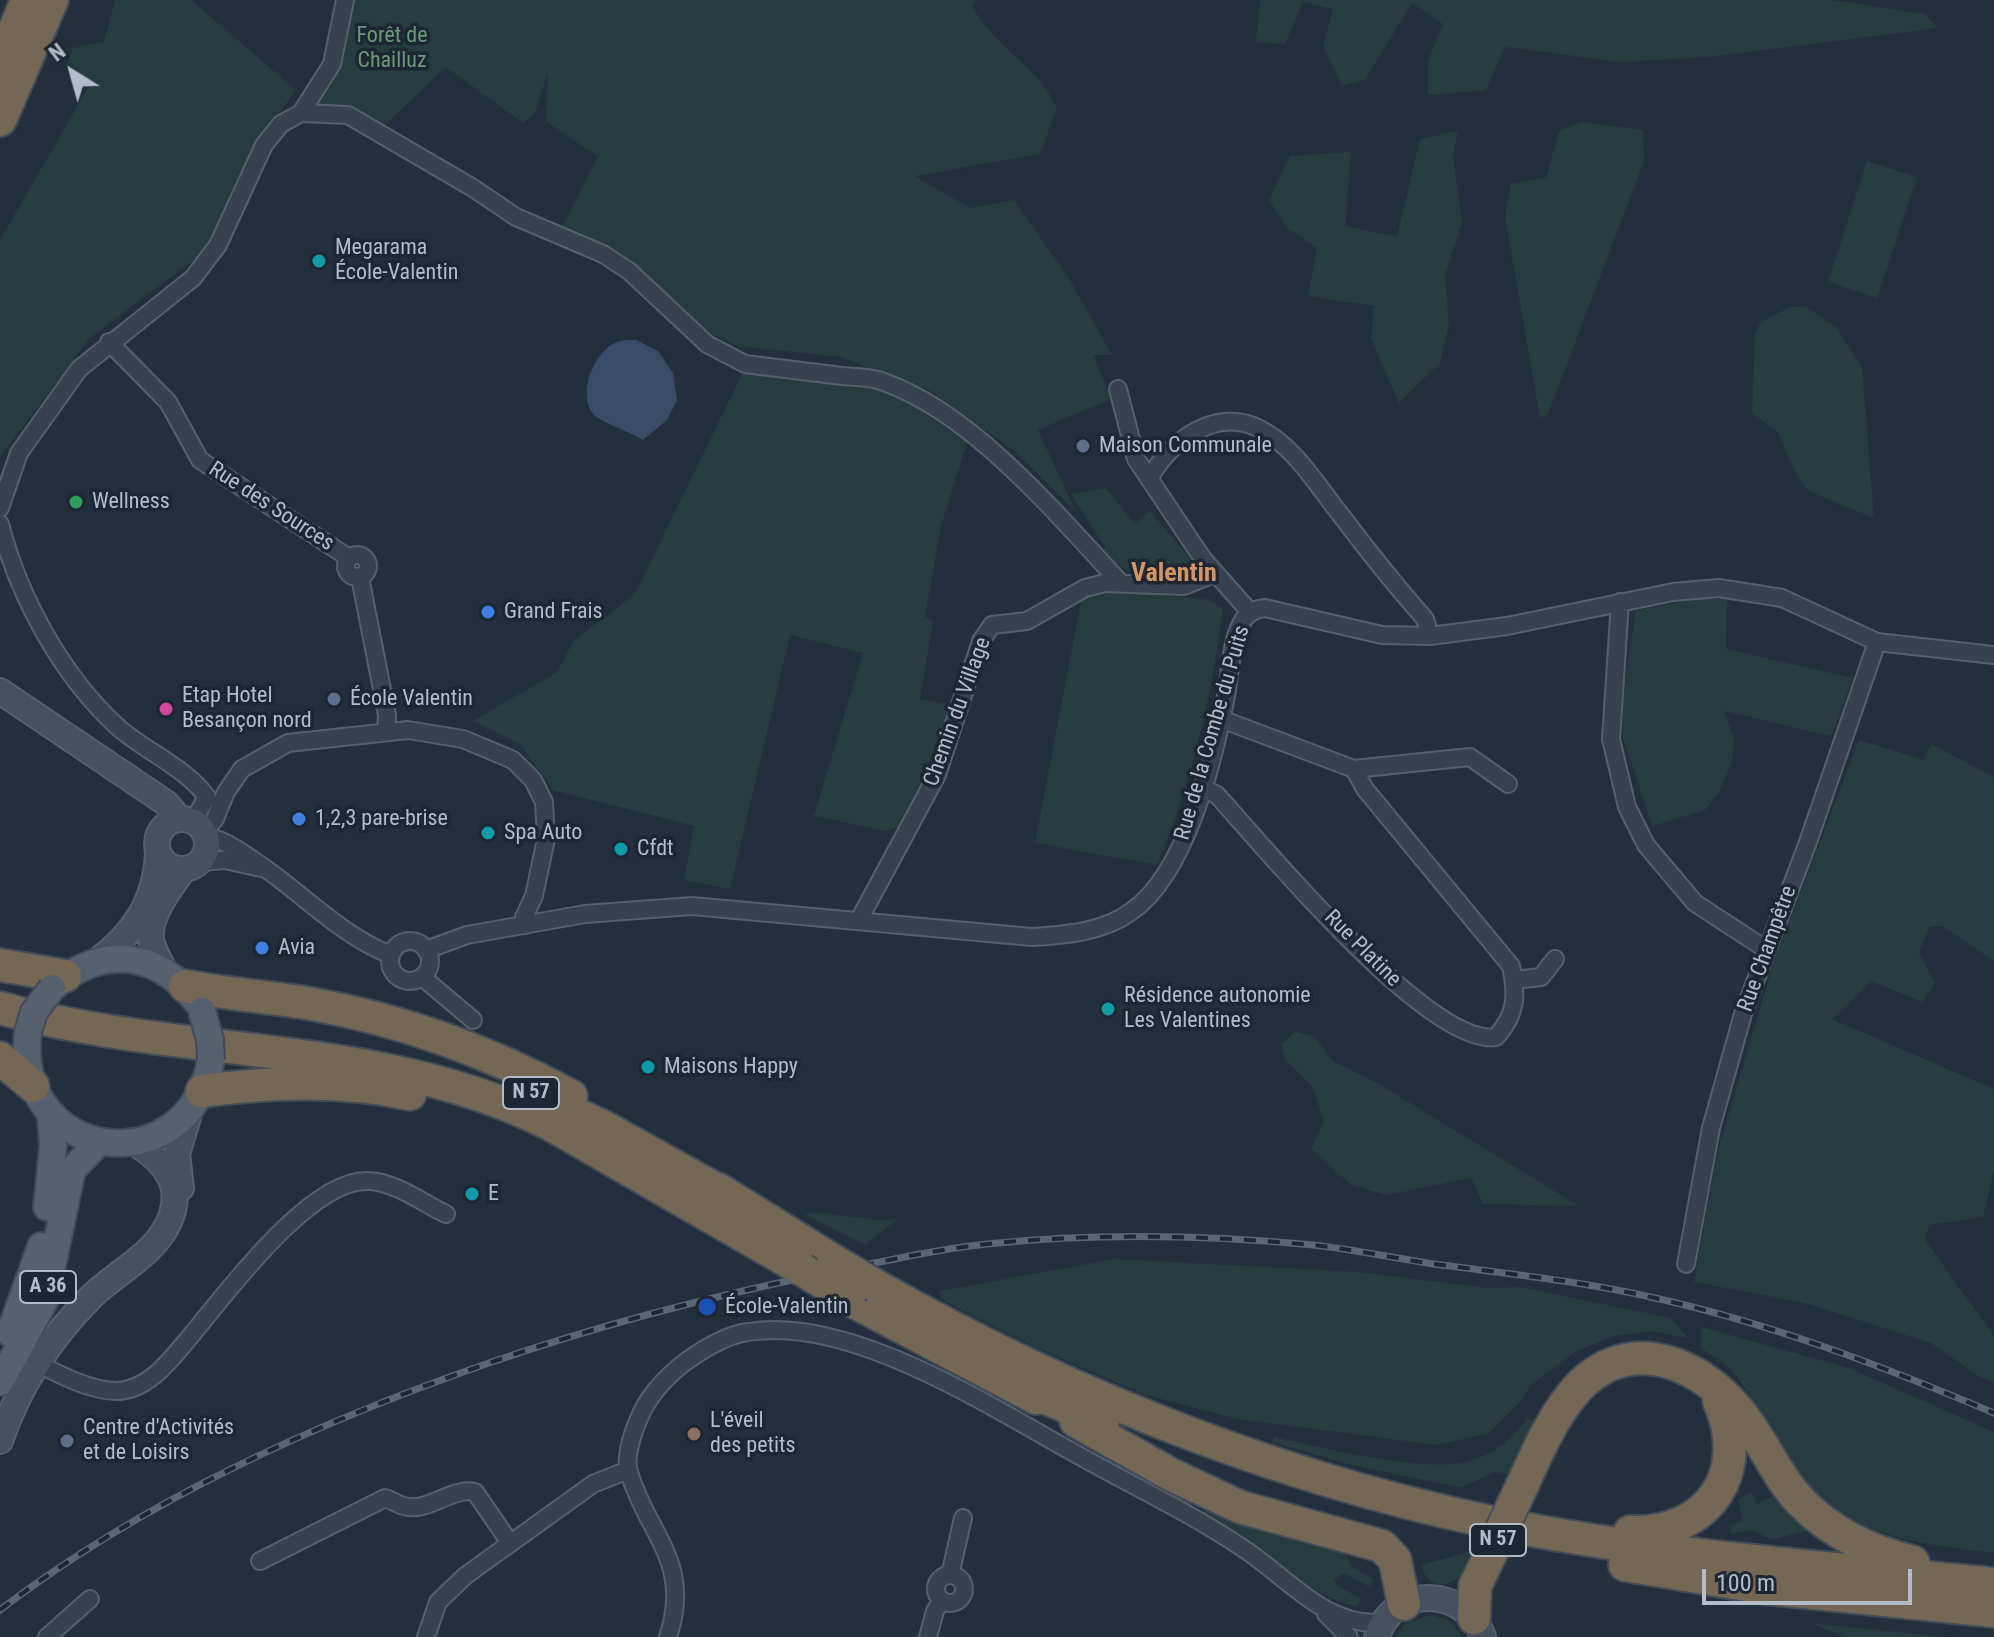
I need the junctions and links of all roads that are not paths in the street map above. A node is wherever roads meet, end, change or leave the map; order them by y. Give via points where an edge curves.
1 (27, 0) edge
2 (52, 0) edge
3 (345, 0) edge
4 (0, 66) edge
5 (301, 113) junction
6 (0, 120) edge
7 (109, 342) junction
8 (1118, 389) dead end
9 (1149, 479) junction
10 (0, 508) edge
11 (0, 524) edge
12 (1094, 554) junction
13 (1214, 574) junction
14 (1120, 582) junction
15 (1085, 588) junction
16 (1620, 602) junction
17 (1250, 612) junction
18 (1430, 636) junction
19 (1877, 642) junction
20 (1994, 655) edge
21 (0, 691) edge
22 (1221, 719) junction
23 (386, 731) junction
24 (1354, 769) junction
25 (1508, 784) dead end
26 (140, 787) junction
27 (1201, 787) junction
28 (196, 827) junction
29 (158, 844) junction
30 (191, 865) junction
31 (266, 869) junction
32 (859, 920) junction
33 (525, 925) junction
34 (426, 950) junction
35 (1767, 950) junction
36 (391, 955) junction
37 (1555, 959) dead end
38 (96, 962) junction
39 (0, 965) edge
40 (422, 977) junction
41 (1514, 980) junction
42 (58, 982) junction
43 (0, 989) edge
44 (184, 989) junction
45 (0, 1008) edge
46 (473, 1020) dead end
47 (0, 1058) edge
48 (33, 1086) junction
49 (196, 1101) junction
50 (51, 1115) junction
51 (99, 1142) junction
52 (135, 1143) junction
53 (627, 1166) junction
54 (737, 1201) junction
55 (446, 1214) dead end
56 (1686, 1264) dead end
57 (863, 1292) junction
58 (55, 1338) junction
59 (11, 1353) edge
60 (0, 1382) edge
61 (1711, 1384) junction
62 (1020, 1388) junction
63 (0, 1441) edge
64 (628, 1470) junction
65 (1522, 1516) junction
66 (963, 1518) dead end
67 (510, 1543) junction
68 (260, 1561) dead end
69 (1994, 1583) edge
70 (90, 1599) dead end
71 (1316, 1604) junction
72 (1470, 1610) edge
73 (1994, 1611) edge
74 (1388, 1621) edge
75 (47, 1637) edge
76 (426, 1637) edge
77 (668, 1637) edge
78 (928, 1637) edge
79 (1349, 1637) edge

1 - 4 highway
2 - 6 highway
3 - 5 street via 332,64
5 - 7 street via 281,124 264,145 218,245 193,278
5 - 12 street via 348,115 516,217 603,254 728,357 745,364 883,381 931,407 1025,482
7 - 10 street via 79,369 19,453
7 - 23 street, Rue des Sources via 168,402 200,460 349,558 360,555 367,560 367,572 360,577
8 - 9 street via 1136,459
9 - 13 street
9 - 18 street via 1172,447 1198,429 1223,421 1261,430 1293,454 1425,619
11 - 28 street via 26,594 76,680 121,729 204,793 206,803
12 - 14 street
12 - 15 street
13 - 14 street, Chemin du Village via 1184,586
13 - 17 street
14 - 15 street, Chemin du Village
15 - 32 street, Chemin du Village via 1027,621 992,625 986,631 937,775
16 - 18 street, Rue de la Combe du Puits
16 - 19 street, Rue de la Combe du Puits via 1706,588 1773,596
16 - 35 street via 1611,739 1627,807 1646,845 1695,903
17 - 18 street, Rue de la Combe du Puits via 1265,608 1382,635
17 - 22 street, Rue de la Combe du Puits via 1240,624
19 - 20 street, Rue de la Combe du Puits
19 - 35 street, Rue Champêtre
21 - 26 street
22 - 24 street
22 - 27 street, Rue de la Combe du Puits
23 - 28 street via 271,750 236,776 215,819
23 - 33 street via 463,739 513,760 533,780 544,802 546,839
24 - 25 street via 1470,757
24 - 41 street via 1511,966
26 - 28 street
26 - 29 street via 153,813
27 - 32 street, Rue de la Combe du Puits via 1177,858 1159,888 1129,914 1105,925 1032,937
27 - 41 street, Rue Platine via 1217,795 1382,975 1420,1004 1476,1035 1496,1037 1509,1023 1517,996
28 - 29 street via 167,823
28 - 30 street via 207,850
28 - 31 street
29 - 30 street via 168,865
29 - 38 street, N 57 via 155,878 140,919
30 - 31 street via 225,860
30 - 44 street via 165,898 151,934
31 - 36 street via 359,940
32 - 33 street, Rue de la Combe du Puits via 692,906
33 - 34 street, Rue de la Combe du Puits via 467,935
34 - 36 street via 407,941
34 - 40 street via 429,967
35 - 56 street, Rue Champêtre via 1711,1128
36 - 40 street via 391,968 399,977
37 - 41 street via 1541,977
38 - 42 main road, N 57
38 - 44 main road, N 57 via 135,960
39 - 42 highway
40 - 46 street
42 - 48 main road, bridge via 34,1012 28,1032 27,1068
43 - 54 highway, N 57 via 91,1010 336,1040 446,1064 579,1114
44 - 49 main road, bridge via 210,1040 211,1060
44 - 54 highway, N 57 via 325,1007 450,1042 583,1102
45 - 53 highway, N 57 via 111,1032 415,1074 520,1109
47 - 48 highway
48 - 50 main road
49 - 52 main road via 168,1130
49 - 53 highway, N 57 via 280,1084 392,1090 491,1115
49 - 58 street via 177,1154 182,1199 172,1240 152,1264
50 - 51 main road
50 - 59 main road, A 36 via 52,1172 43,1238
51 - 52 main road
51 - 59 main road, A 36 via 72,1170 45,1300
52 - 58 street via 169,1170 174,1195 168,1223 150,1248 91,1297
53 - 57 highway, N 57, bridge via 803,1270
54 - 57 highway, N 57, bridge via 834,1261
55 - 59 street via 382,1182 351,1181 333,1189 292,1220 170,1362 144,1381 117,1391
57 - 62 highway, N 57
57 - 65 highway, N 57 via 1170,1426 1337,1480
58 - 59 street
59 - 60 main road, A 36
59 - 63 street via 22,1385
61 - 65 highway via 1682,1365 1646,1358 1615,1363 1590,1376 1555,1421
61 - 65 highway via 1726,1416 1730,1463 1720,1491 1695,1518 1665,1531 1637,1533
61 - 69 highway via 1738,1410 1780,1476 1830,1526 1893,1557
62 - 73 highway, N 57 via 1203,1459 1440,1527 1710,1580
62 - 74 highway via 1240,1507 1382,1546 1395,1560
64 - 67 street via 593,1484
64 - 71 street via 635,1430 655,1392 677,1368 701,1350 749,1331 807,1332 935,1377 1244,1548
64 - 77 street via 674,1577
65 - 69 highway, N 57 via 1711,1556
65 - 72 highway, bridge via 1491,1553
66 - 78 street via 950,1575 937,1585 942,1600
67 - 68 street via 475,1492 464,1490 418,1506 385,1498
67 - 76 street via 438,1602
70 - 75 street
71 - 74 street via 1351,1621
71 - 79 street
72 - 74 street via 1426,1597

